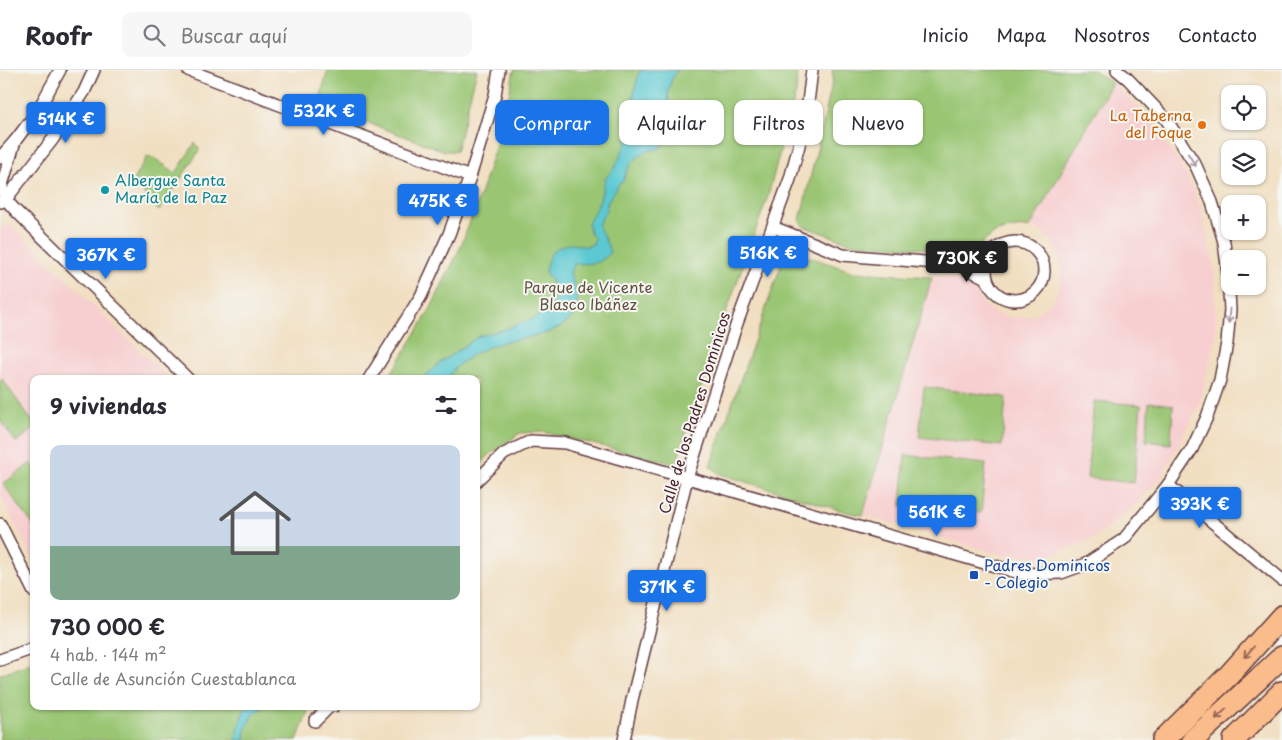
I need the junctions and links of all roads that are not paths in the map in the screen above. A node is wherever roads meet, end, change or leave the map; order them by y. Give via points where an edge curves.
1 (60, 70) edge
2 (94, 70) edge
3 (188, 70) edge
4 (499, 70) edge
5 (812, 70) edge
6 (1117, 70) edge
7 (15, 141) junction
8 (0, 158) edge
9 (470, 177) junction
10 (3, 201) edge
11 (773, 227) junction
12 (991, 255) junction
13 (959, 265) junction
14 (986, 278) junction
15 (184, 375) edge
16 (372, 375) edge
17 (480, 477) edge
18 (687, 478) junction
19 (1168, 485) junction
20 (0, 524) edge
21 (1282, 580) edge
22 (30, 584) edge
23 (1282, 616) edge
24 (30, 649) edge
25 (1282, 656) edge
26 (0, 660) edge
27 (1282, 692) edge
28 (326, 710) edge
29 (315, 721) dead end
30 (624, 740) edge
31 (1163, 740) edge
32 (1194, 740) edge
33 (1234, 740) edge

1 - 7 street via 37,112
2 - 10 street via 84,92 53,139
3 - 9 street
4 - 9 street
5 - 11 street, Calle de los Padres Dominicos via 806,119
6 -> 19 street via 1166,119 1196,166 1212,202 1224,242 1228,274 1230,310 1220,380 1192,449
7 - 8 street
7 - 10 street via 2,185
9 - 16 street via 421,296
10 - 15 street
11 - 13 street via 842,255
11 - 18 street, Calle de los Padres Dominicos via 736,326
12 - 13 street
12 - 14 street
12 - 14 street via 1002,244 1026,244 1036,250 1043,261 1045,273 1042,285 1023,300 1011,301 999,296 990,288
13 - 14 street
17 - 18 street via 504,454 531,441 565,443
18 - 19 street via 1023,574 1061,573 1086,564 1124,539
18 - 30 street, Calle de los Padres Dominicos
19 - 21 street
20 - 22 street
23 -> 31 highway via 1229,675
24 - 26 street
25 -> 32 highway
27 - 33 highway
28 - 29 street

